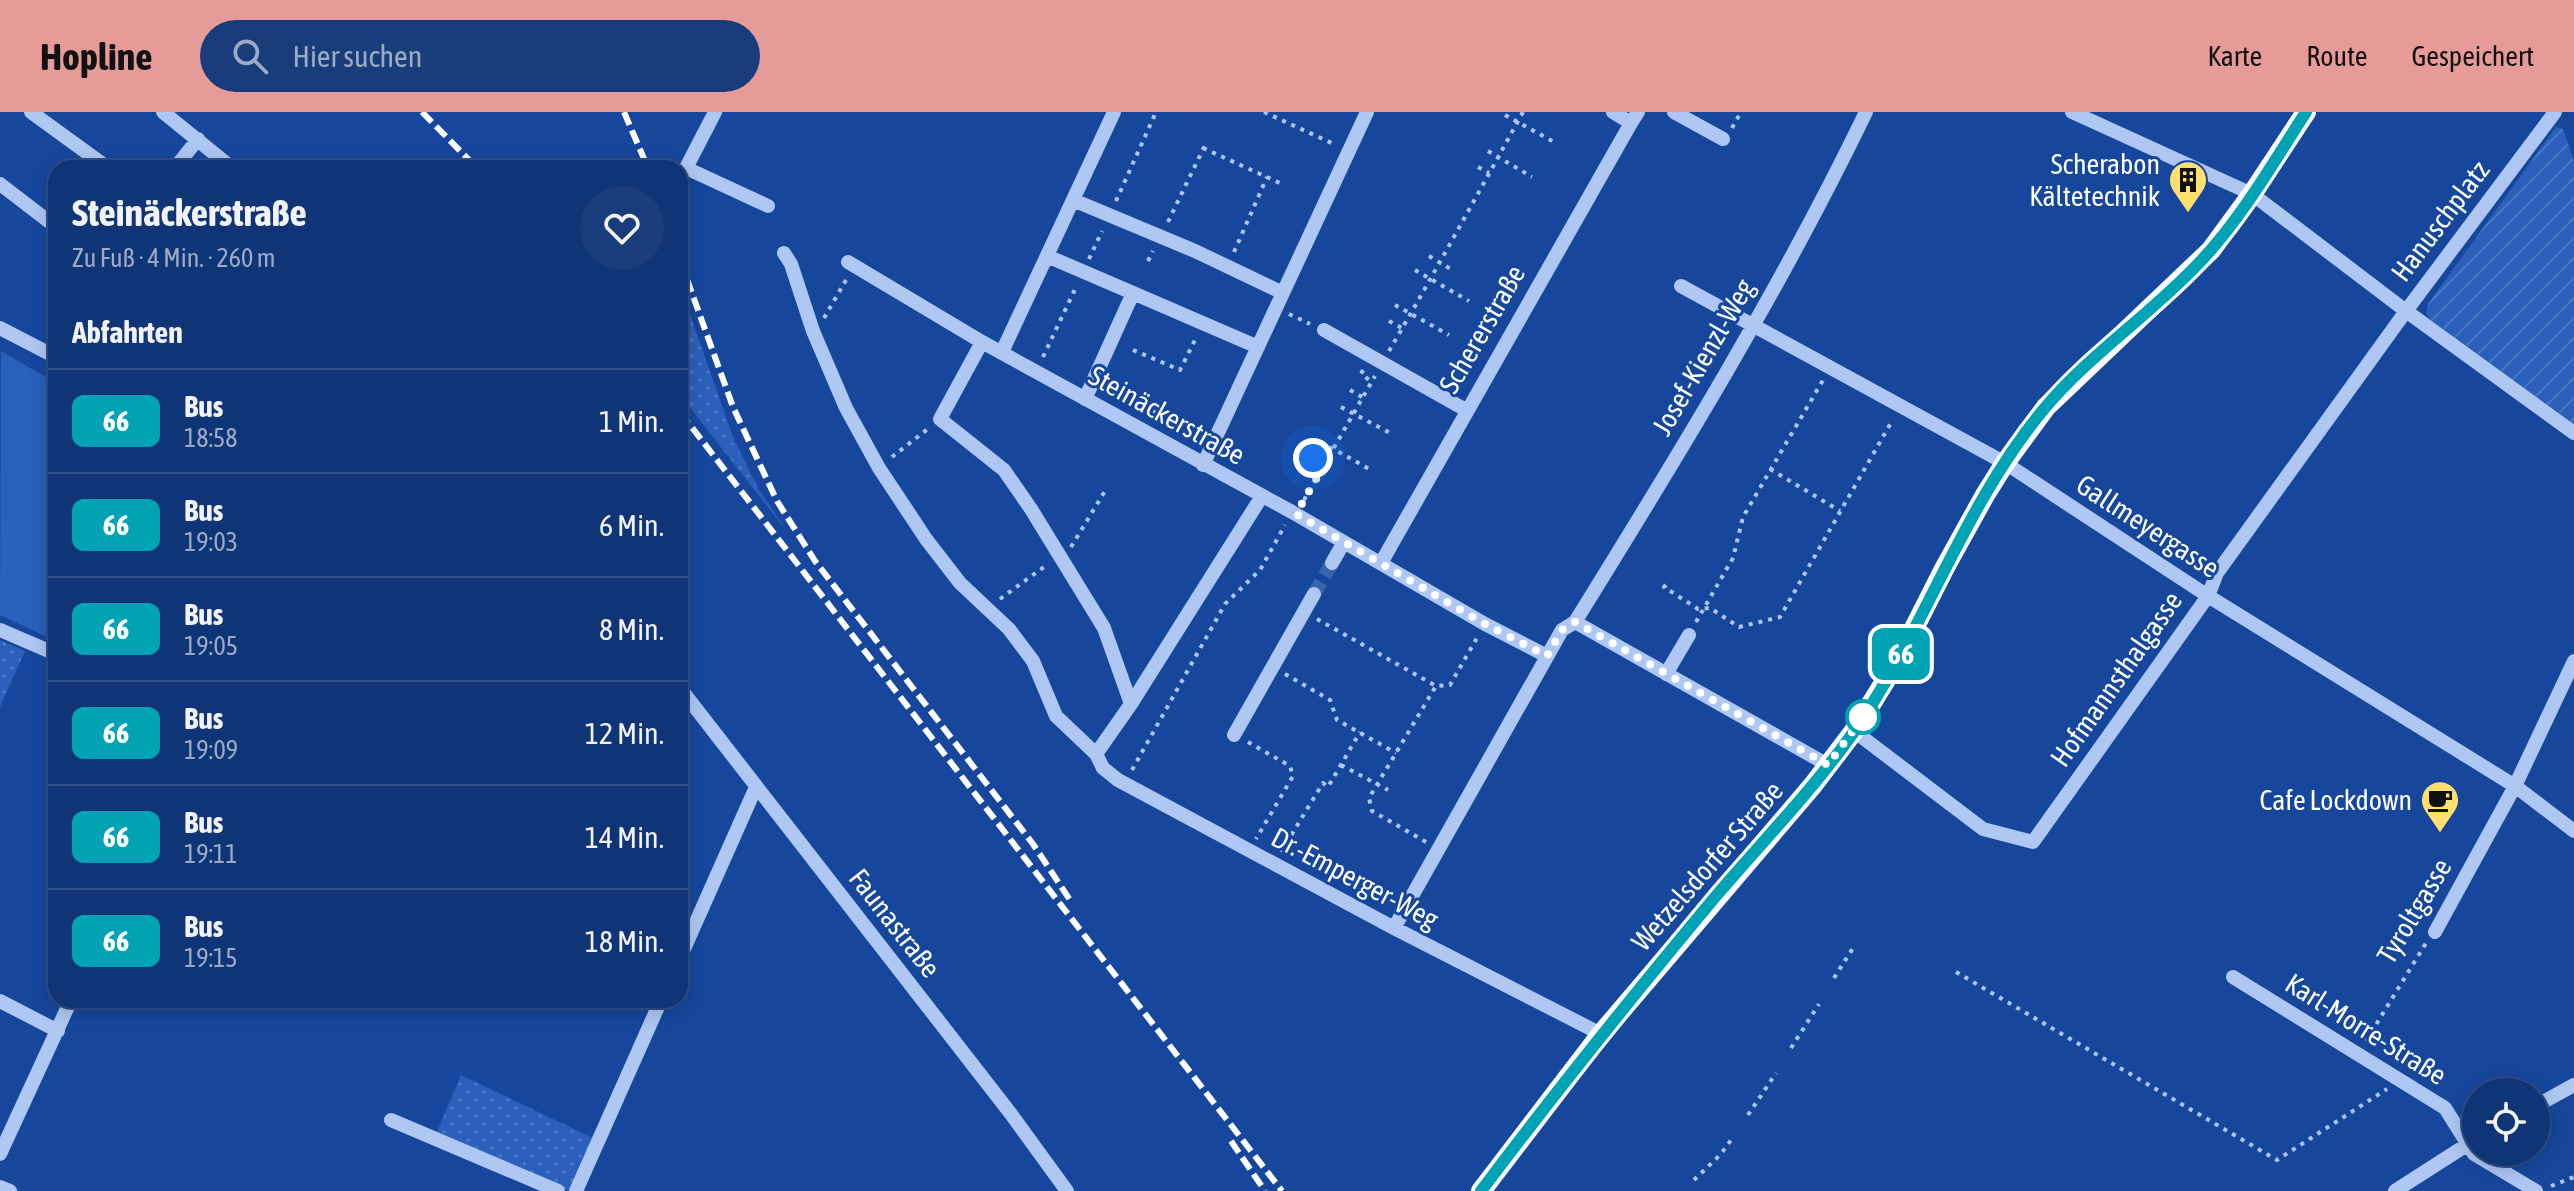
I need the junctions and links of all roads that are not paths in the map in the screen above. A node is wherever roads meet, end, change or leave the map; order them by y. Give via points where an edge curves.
1 (31, 112) edge
2 (163, 112) edge
3 (715, 112) edge
4 (1114, 112) edge
5 (1367, 112) edge
6 (1613, 112) edge
7 (1674, 112) edge
8 (1866, 112) edge
9 (2072, 112) edge
10 (2306, 112) edge
11 (2555, 112) edge
12 (1635, 117) edge
13 (198, 139) junction
14 (1723, 139) dead end
15 (97, 160) edge
16 (181, 160) edge
17 (223, 160) edge
18 (688, 164) edge
19 (688, 169) edge
20 (0, 184) edge
21 (2252, 194) junction
22 (1073, 200) junction
23 (768, 206) dead end
24 (48, 221) edge
25 (784, 253) dead end
26 (1047, 256) junction
27 (851, 264) road end
28 (1681, 286) dead end
29 (1133, 293) junction
30 (1283, 293) junction
31 (2406, 311) junction
32 (1753, 324) junction
33 (0, 328) edge
34 (1324, 330) road end
35 (982, 342) junction
36 (1258, 347) junction
37 (48, 348) edge
38 (1002, 352) junction
39 (1085, 399) junction
40 (1466, 410) junction
41 (2574, 433) edge
42 (2005, 463) junction
43 (1203, 465) junction
44 (1262, 496) junction
45 (1344, 542) junction
46 (1332, 563) tunnel mouth
47 (1381, 563) junction
48 (1314, 594) tunnel mouth
49 (2208, 596) junction
50 (1575, 622) junction
51 (0, 630) edge
52 (1689, 635) road end
53 (48, 651) edge
54 (1547, 656) junction
55 (2574, 661) edge
56 (1666, 674) junction
57 (688, 698) edge
58 (1131, 704) junction
59 (1854, 731) junction
60 (1234, 735) road end
61 (1099, 761) junction
62 (1828, 765) junction
63 (2515, 786) junction
64 (756, 787) junction
65 (2574, 831) edge
66 (1394, 928) junction
67 (2435, 932) road end
68 (688, 940) edge
69 (2233, 977) dead end
70 (0, 1001) edge
71 (68, 1008) edge
72 (657, 1008) edge
73 (58, 1031) junction
74 (1601, 1034) junction
75 (2574, 1085) edge
76 (2550, 1098) edge
77 (391, 1120) dead end
78 (2462, 1130) edge
79 (2462, 1147) edge
80 (0, 1154) edge
81 (2495, 1166) edge
82 (0, 1187) edge
83 (10, 1191) edge
84 (558, 1191) edge
85 (576, 1191) edge
86 (1067, 1191) edge
87 (1481, 1191) edge
88 (2395, 1191) edge
89 (2539, 1191) edge

1 - 15 street
2 - 13 street
3 - 18 street
4 - 22 street
5 - 30 street
6 - 12 street, Schererstraße
7 - 14 street
8 - 32 street, Josef-Kienzl-Weg
9 - 21 street
10 - 21 main road, Wetzelsdorfer Straße
11 - 31 street, Hanuschplatz
12 - 40 street, Schererstraße
13 - 16 street
13 - 17 street
19 - 23 street
20 - 24 street
21 - 31 street
21 - 42 main road, Wetzelsdorfer Straße via 2204,258 2046,407
22 - 26 street
22 - 30 street
25 - 61 street, Dr.-Emperger-Weg via 846,408 879,468 960,583 1009,629 1033,661 1056,716
26 - 29 street
26 - 38 street
27 - 35 street, Steinäckerstraße
28 - 32 street, Gallmeyergasse
29 - 36 street
29 - 39 street
30 - 36 street
31 - 41 street, Hanuschplatz
31 - 49 street, Hofmannsthalgasse via 2217,573
32 - 42 street, Gallmeyergasse
32 - 50 street, Josef-Kienzl-Weg
33 - 37 street
34 - 40 street
35 - 38 street, Steinäckerstraße
35 - 58 street via 940,419 1004,470 1031,509 1104,628
36 - 43 street
38 - 39 street, Steinäckerstraße
39 - 43 street, Steinäckerstraße
40 - 47 street, Schererstraße
42 - 49 street, Gallmeyergasse
42 - 59 main road, Wetzelsdorfer Straße
43 - 44 street, Steinäckerstraße
44 - 45 street, Steinäckerstraße
44 - 58 street
45 - 46 street
45 - 47 street, Steinäckerstraße
47 - 54 street, Steinäckerstraße
48 - 60 street
49 - 59 street, Hofmannsthalgasse via 2033,842 1983,829
49 - 63 street, Gallmeyergasse
50 - 54 street via 1562,630
50 - 56 street
51 - 53 street
52 - 56 street
54 - 66 street
55 - 63 street, Tyroltgasse
56 - 62 street
57 - 64 street, Faunastraße
58 - 61 street
59 - 62 main road, Wetzelsdorfer Straße
61 - 66 street, Dr.-Emperger-Weg via 1125,783
62 - 74 main road, Wetzelsdorfer Straße
63 - 65 street, Gallmeyergasse
63 - 67 street, Tyroltgasse
64 - 68 street
64 - 86 street, Faunastraße
66 - 74 street, Dr.-Emperger-Weg
69 - 78 street, Karl-Morre-Straße via 2445,1108
70 - 73 street
71 - 73 street
72 - 85 street
73 - 80 street
74 - 87 main road, Wetzelsdorfer Straße
75 - 76 street
77 - 84 street
79 - 88 street
81 - 89 street, Karl-Morre-Straße
82 - 83 street

